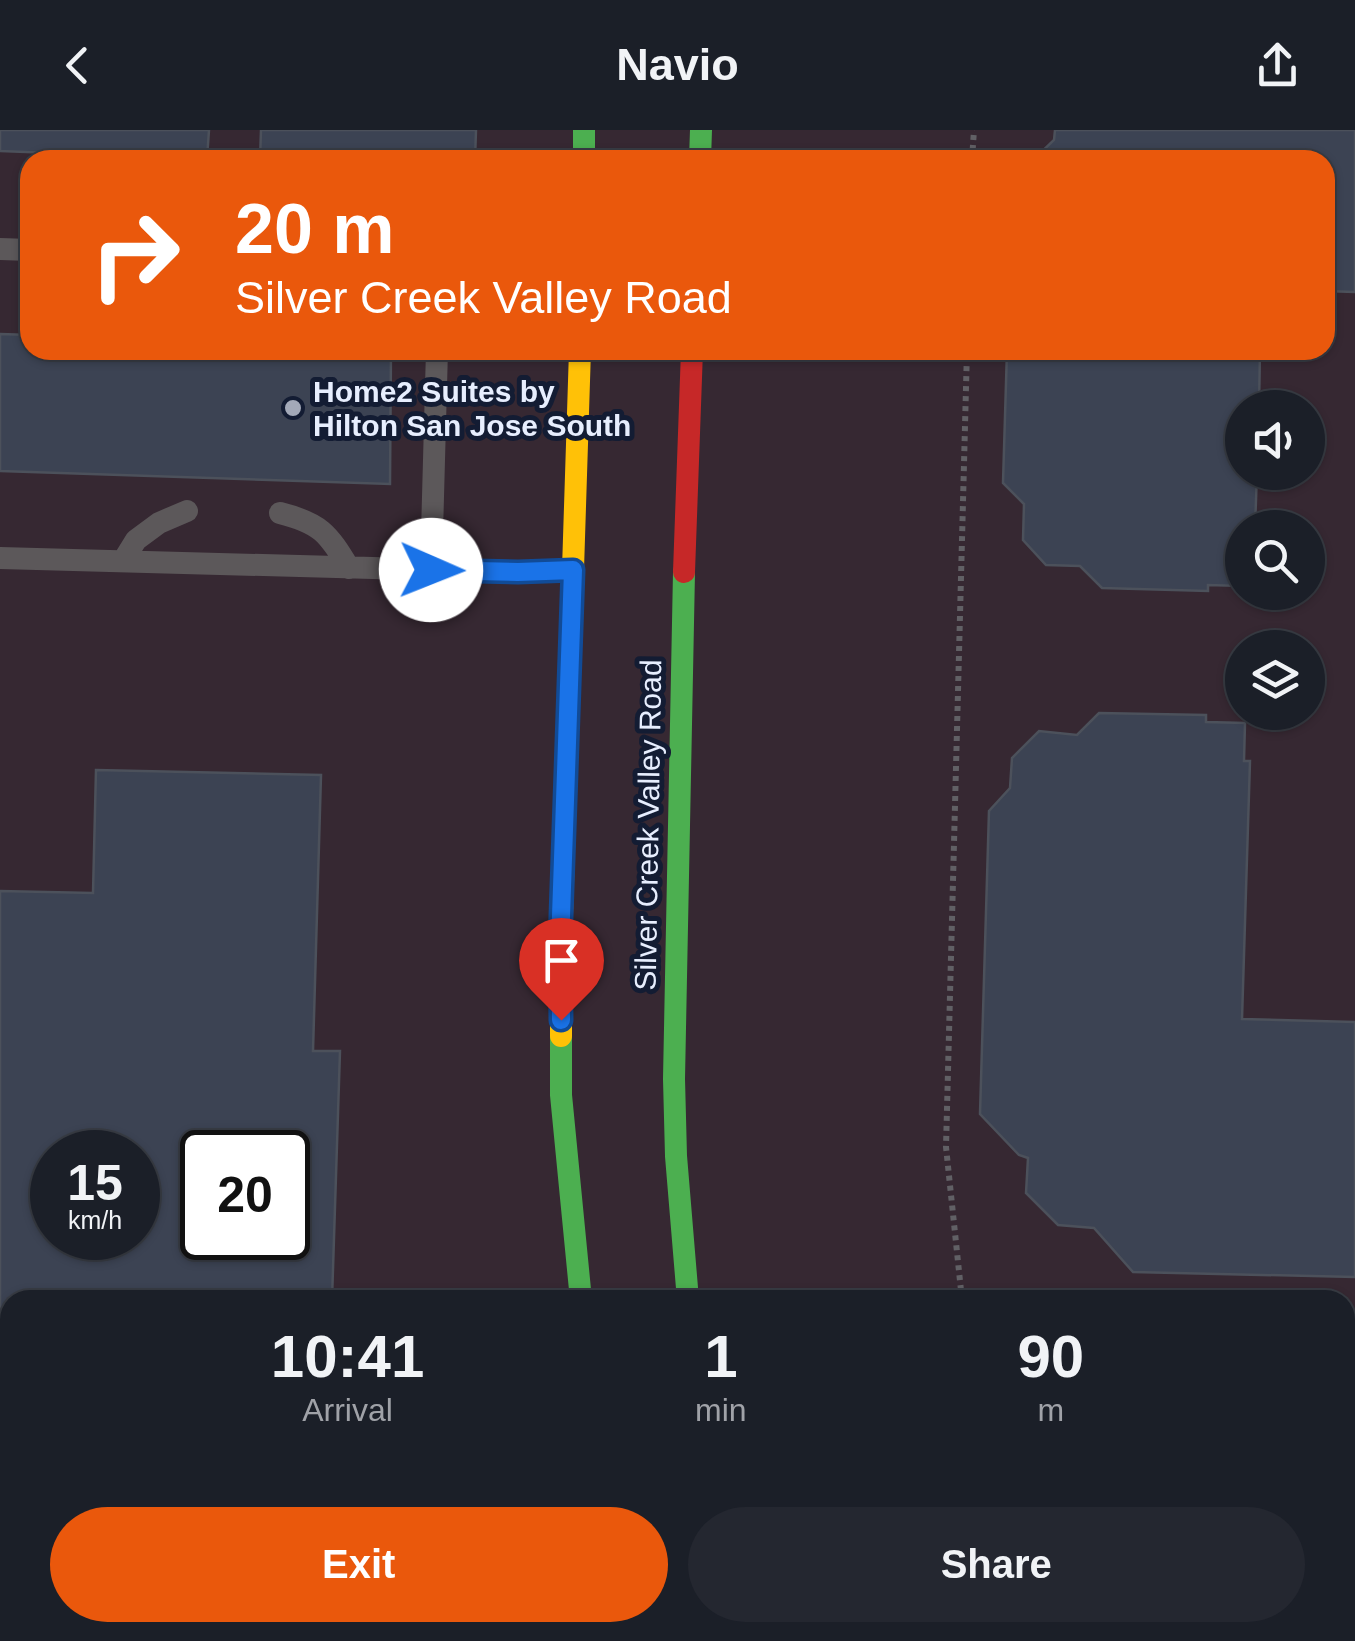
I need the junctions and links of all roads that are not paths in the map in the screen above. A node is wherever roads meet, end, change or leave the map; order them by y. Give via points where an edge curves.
1 (436, 360) edge
2 (580, 360) edge
3 (692, 360) edge
4 (187, 512) dead end
5 (280, 513) dead end
6 (0, 558) edge
7 (124, 562) junction
8 (350, 568) junction
9 (431, 570) junction
10 (573, 570) junction
11 (579, 1290) edge
12 (689, 1290) edge

1 - 9 lane
2 - 10 main road
3 - 12 main road, Silver Creek Valley Road via 674,1078
4 - 7 lane via 136,540
5 - 8 lane via 308,520 331,538
6 - 7 lane
7 - 8 lane
8 - 9 lane
9 - 10 lane
10 - 11 main road via 561,1095

